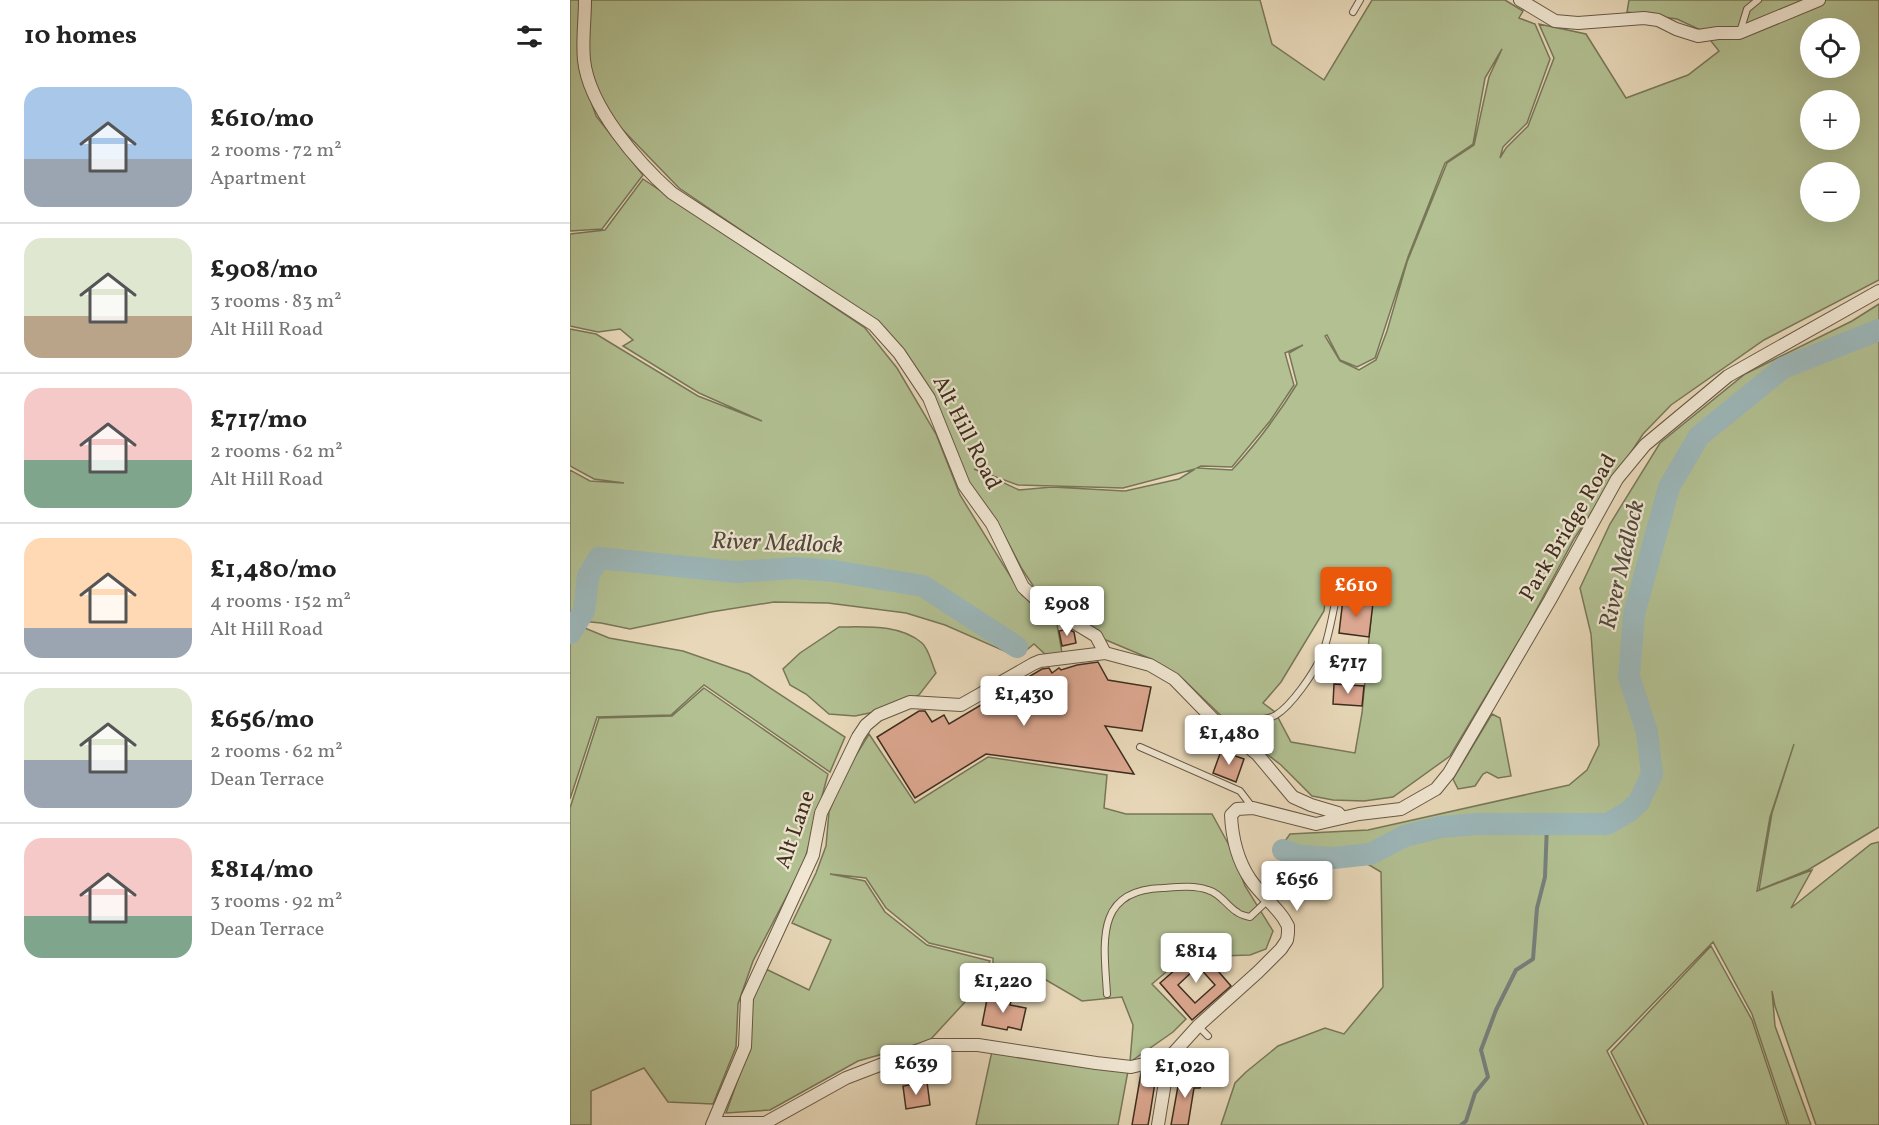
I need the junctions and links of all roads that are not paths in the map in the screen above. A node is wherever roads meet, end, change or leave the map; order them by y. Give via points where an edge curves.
1 (585, 0) edge
2 (1360, 0) edge
3 (1520, 0) edge
4 (1758, 0) edge
5 (1819, 0) edge
6 (1353, 12) dead end
7 (1739, 33) junction
8 (1879, 291) edge
9 (1338, 590) dead end
10 (1105, 652) junction
11 (1214, 720) junction
12 (1140, 747) dead end
13 (1253, 808) junction
14 (1342, 817) junction
15 (1268, 900) junction
16 (1107, 994) dead end
17 (1198, 1026) junction
18 (1208, 1036) dead end
19 (1169, 1058) junction
20 (712, 1124) edge
21 (1158, 1125) edge

1 - 10 street, Alt Hill Road via 584,62 598,104 646,170 672,193 874,325 899,353 928,398 964,485 992,524 1023,587 1096,636
2 - 6 lane
3 - 7 street via 1555,21 1644,18 1698,36
4 - 7 lane via 1747,9
5 - 7 street
8 - 14 street, Park Bridge Road via 1728,376 1645,445 1617,479 1545,610 1436,789 1401,809
9 - 11 lane via 1322,656 1297,694 1276,715
10 - 11 street via 1162,671
10 - 20 street, Alt Lane via 1040,661 961,705 910,702 878,715 866,725 821,813 813,855 747,999 745,1047
11 - 14 street via 1257,754 1293,797
12 - 13 lane via 1240,790
13 - 14 street, Park Bridge Road via 1316,824
13 - 15 street via 1237,809 1231,815 1232,834 1250,879
15 - 16 lane via 1250,917 1209,890 1153,888 1125,896 1111,910 1104,931
15 - 17 street via 1288,926 1287,940 1222,1011
17 - 18 lane
17 - 19 street
19 - 20 street via 1131,1067 978,1045 932,1045 846,1078 765,1123
19 - 21 street

